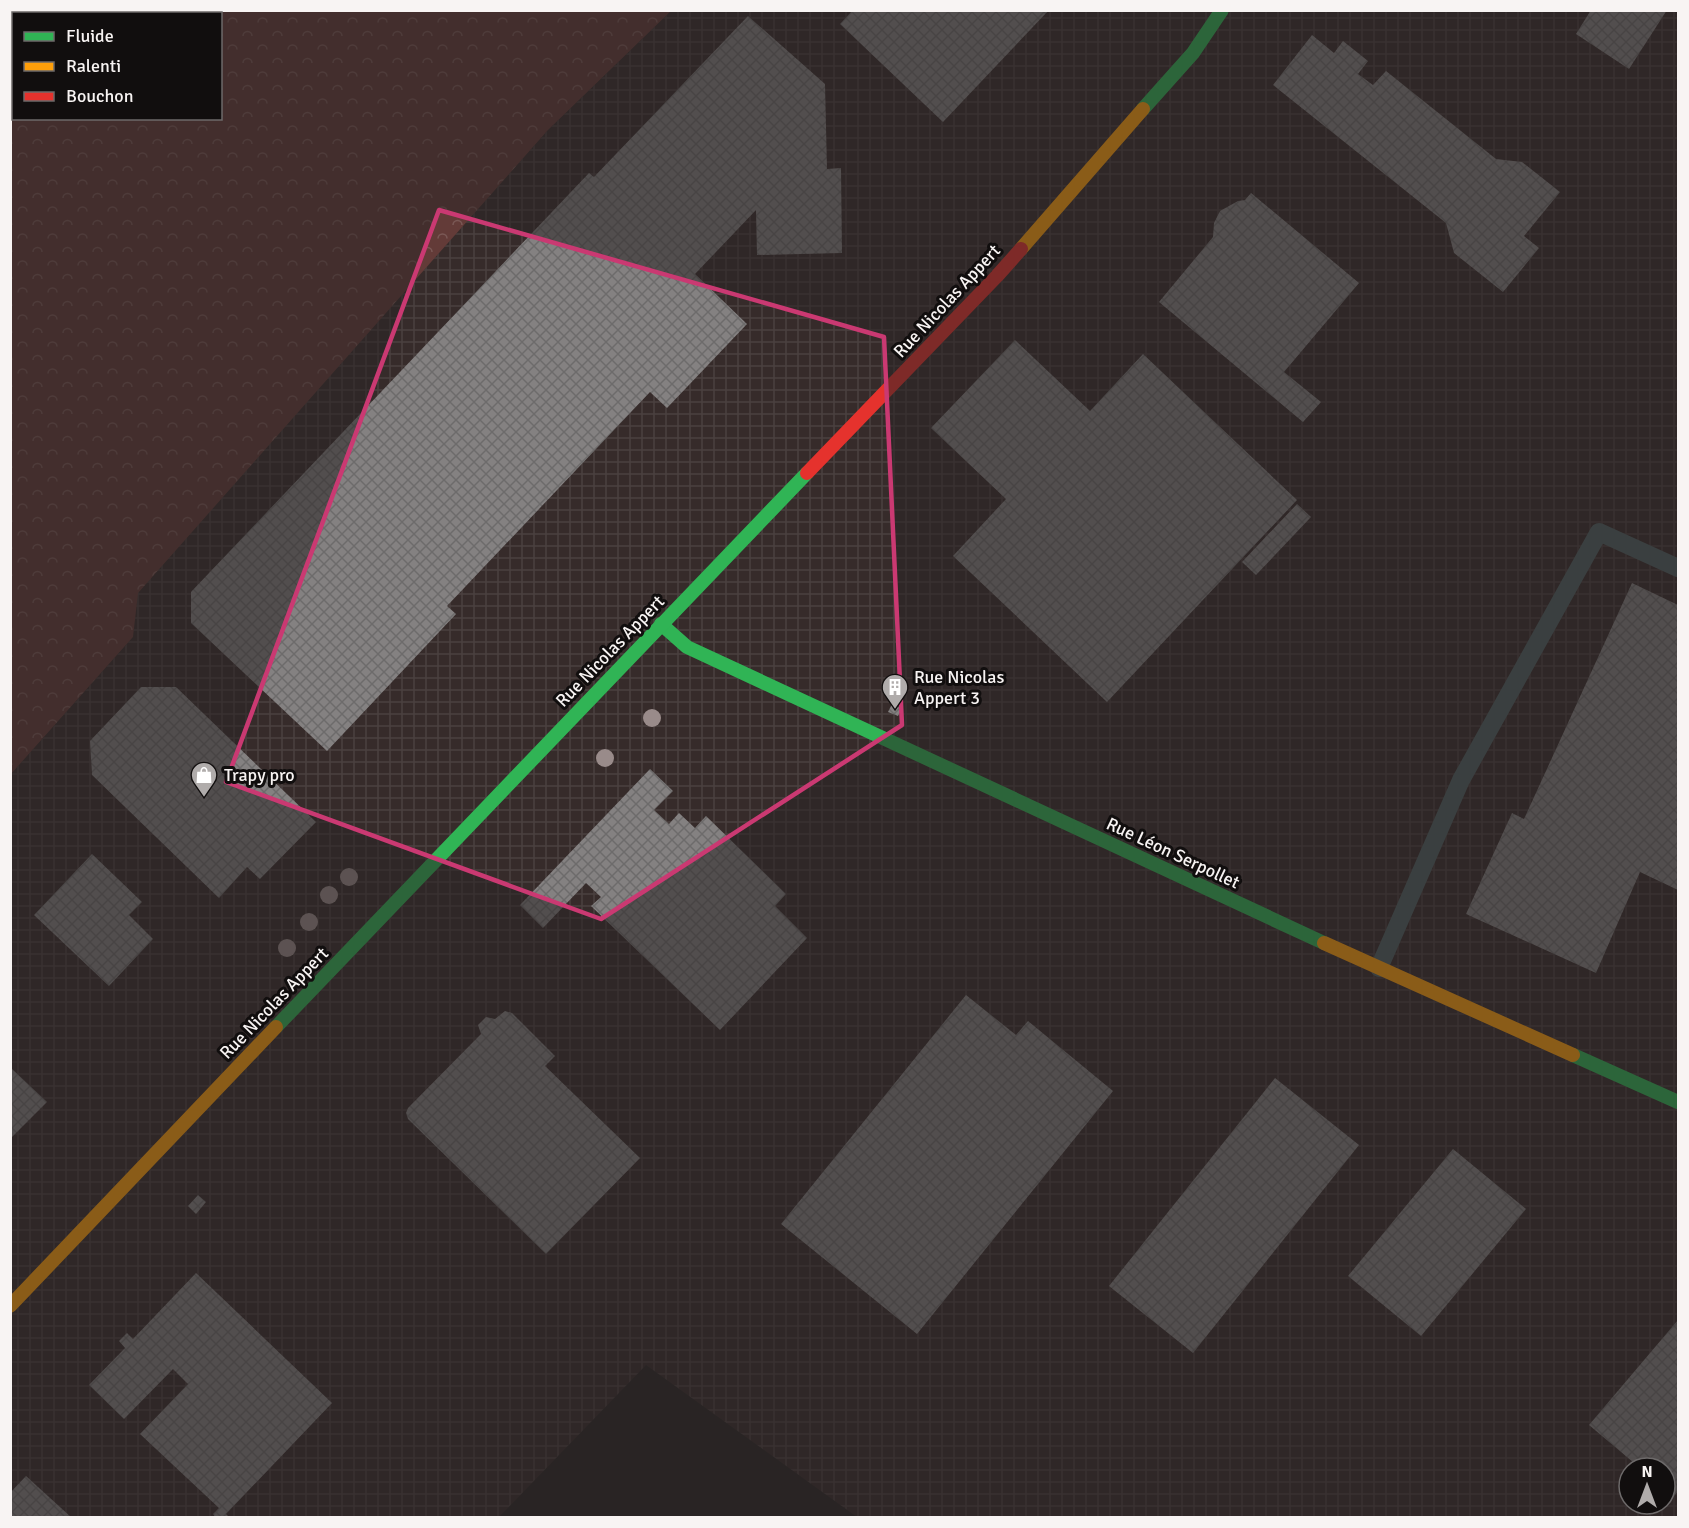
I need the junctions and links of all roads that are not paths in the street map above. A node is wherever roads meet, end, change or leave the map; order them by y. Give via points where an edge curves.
1 (1222, 10) edge
2 (1678, 568) edge
3 (661, 624) junction
4 (1379, 968) junction
5 (1678, 1102) edge
6 (10, 1306) edge

1 - 3 street, Rue Nicolas Appert via 1193,53 997,276
2 - 4 lane via 1599,532 1461,780
3 - 4 street, Rue Léon Serpollet via 687,648
3 - 6 street, Rue Nicolas Appert
4 - 5 street, Rue Léon Serpollet

